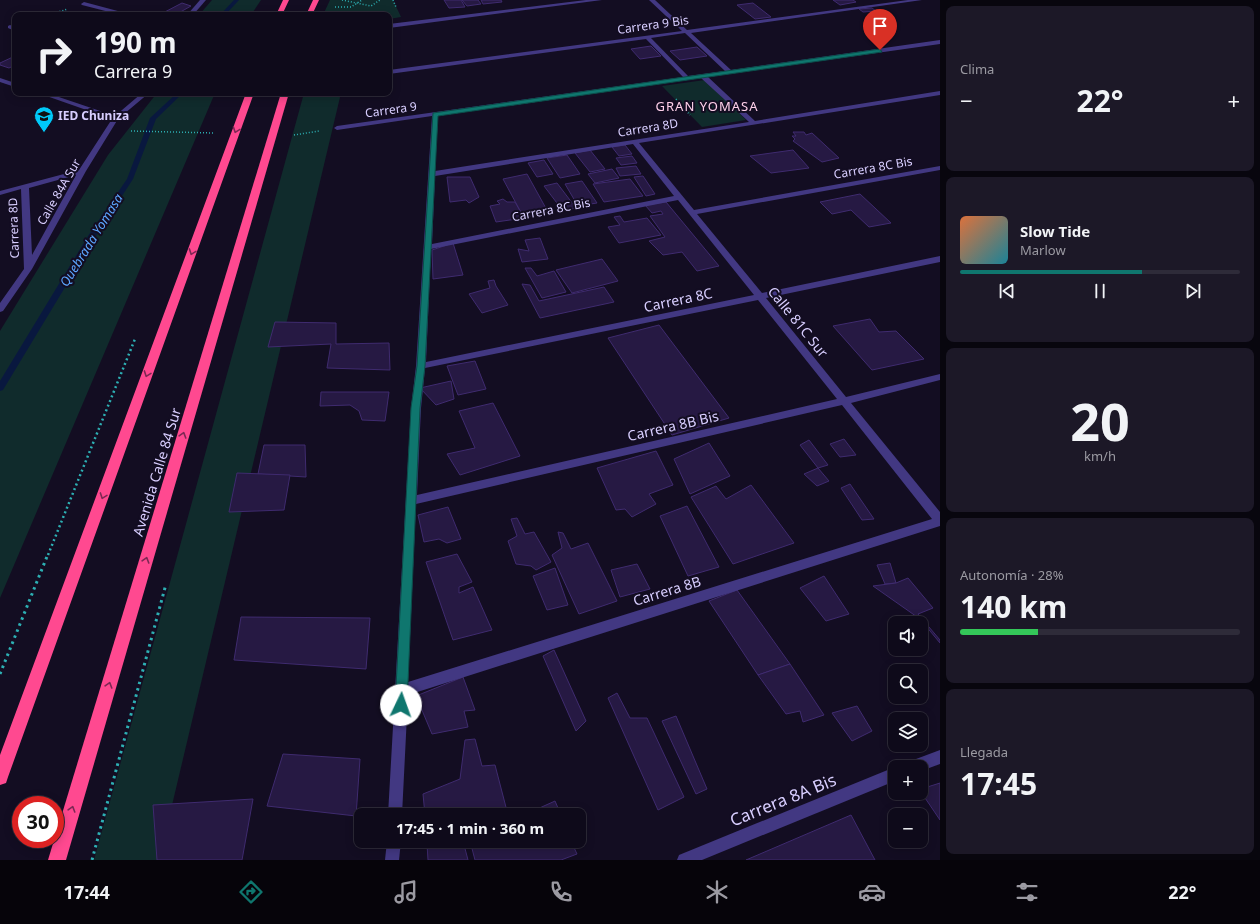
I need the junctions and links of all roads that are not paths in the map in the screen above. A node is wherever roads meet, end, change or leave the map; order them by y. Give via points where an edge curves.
1 (203, 0) edge
2 (286, 0) edge
3 (316, 0) edge
4 (600, 0) edge
5 (652, 0) edge
6 (919, 0) edge
7 (84, 4) dead end
8 (115, 12) edge
9 (193, 12) edge
10 (280, 12) edge
11 (310, 12) edge
12 (392, 26) edge
13 (686, 32) junction
14 (647, 37) junction
15 (940, 42) edge
16 (392, 72) edge
17 (730, 72) junction
18 (703, 76) junction
19 (687, 78) junction
20 (0, 80) edge
21 (12, 83) edge
22 (940, 93) edge
23 (50, 96) edge
24 (142, 96) edge
25 (249, 96) edge
26 (284, 96) edge
27 (435, 114) junction
28 (116, 118) junction
29 (754, 123) junction
30 (337, 128) road end
31 (635, 142) junction
32 (940, 168) edge
33 (82, 172) junction
34 (432, 174) junction
35 (25, 186) junction
36 (0, 193) edge
37 (680, 197) junction
38 (692, 213) junction
39 (428, 247) junction
40 (940, 260) edge
41 (28, 269) junction
42 (760, 297) junction
43 (0, 309) edge
44 (421, 366) junction
45 (940, 377) edge
46 (844, 401) junction
47 (412, 501) junction
48 (940, 520) edge
49 (402, 690) junction
50 (940, 757) edge
51 (928, 761) edge
52 (0, 777) edge
53 (888, 777) edge
54 (395, 808) edge
55 (393, 848) edge
56 (57, 860) edge
57 (392, 860) edge
58 (684, 860) edge

1 - 9 street
2 - 10 highway
3 - 11 highway
4 - 12 street
5 - 13 street
6 - 13 street, Carrera 9 Bis
7 - 8 street
13 - 14 street, Carrera 9 Bis
13 - 17 street
14 - 16 street, Carrera 9 Bis
14 - 19 street
15 - 17 street, Carrera 9
17 - 18 street, Carrera 9
18 - 19 street, Carrera 9
18 - 29 street
19 - 27 street, Carrera 9
20 - 21 street
22 - 29 street, Carrera 8D
23 - 28 street
24 - 28 street, Calle 84A Sur
25 -> 52 highway
56 -> 26 highway, Avenida Calle 84 Sur
27 - 30 street, Carrera 9
27 - 34 street
28 - 33 street, Calle 84A Sur
29 - 31 street, Carrera 8D
31 - 34 street, Carrera 8D
31 - 37 street, Calle 81C Sur
32 - 38 street, Carrera 8C Bis
33 - 35 street
33 - 41 street, Calle 84A Sur
34 - 39 street
35 - 36 street
35 - 41 street, Carrera 8D
37 - 38 street, Calle 81C Sur
37 - 39 street, Carrera 8C Bis
38 - 42 street, Calle 81C Sur
39 - 44 street
40 - 42 street, Carrera 8C
41 - 43 street, Calle 84A Sur
42 - 44 street, Carrera 8C
42 - 46 street, Calle 81C Sur
44 - 47 street via 416,408
45 - 46 street, Carrera 8B Bis
46 - 47 street, Carrera 8B Bis
46 - 48 street, Calle 81C Sur
47 - 49 street
48 - 49 street, Carrera 8B
49 - 54 street
50 - 51 street
53 - 58 street, Carrera 8A Bis
55 - 57 street

